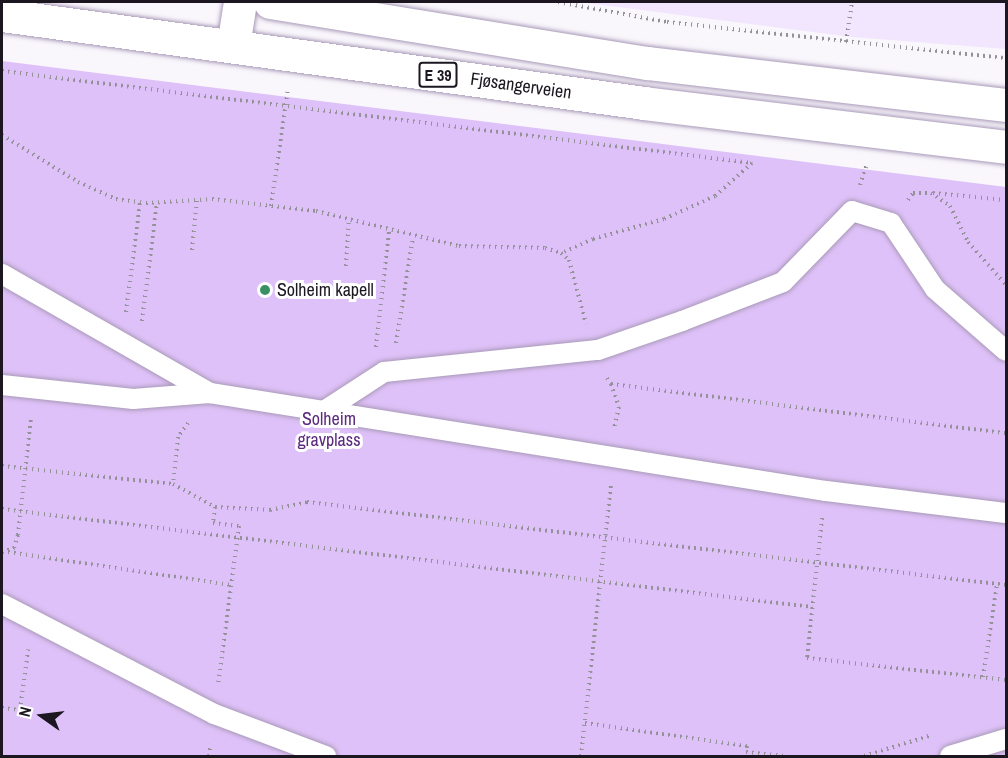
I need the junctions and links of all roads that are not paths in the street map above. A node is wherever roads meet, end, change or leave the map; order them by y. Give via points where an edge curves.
1 (240, 2) edge
2 (270, 2) edge
3 (2, 15) edge
4 (233, 46) junction
5 (1006, 105) edge
6 (1006, 147) edge
7 (2, 274) edge
8 (1006, 351) edge
9 (2, 385) edge
10 (210, 393) junction
11 (321, 413) junction
12 (1006, 513) edge
13 (2, 604) edge
14 (1006, 739) edge
15 (326, 756) edge
16 (950, 756) edge

1 - 4 main road
2 - 5 main road via 648,63
3 - 4 main road, Fjøsangerveien / E 39
4 - 6 main road, Fjøsangerveien / E 39 via 644,103
7 - 10 lane
8 - 11 lane via 935,289 891,223 852,211 783,282 593,351 391,371
9 - 10 lane via 133,399
10 - 11 lane
11 - 12 lane via 610,454 826,491
13 - 15 lane via 32,623 214,714
14 - 16 lane

